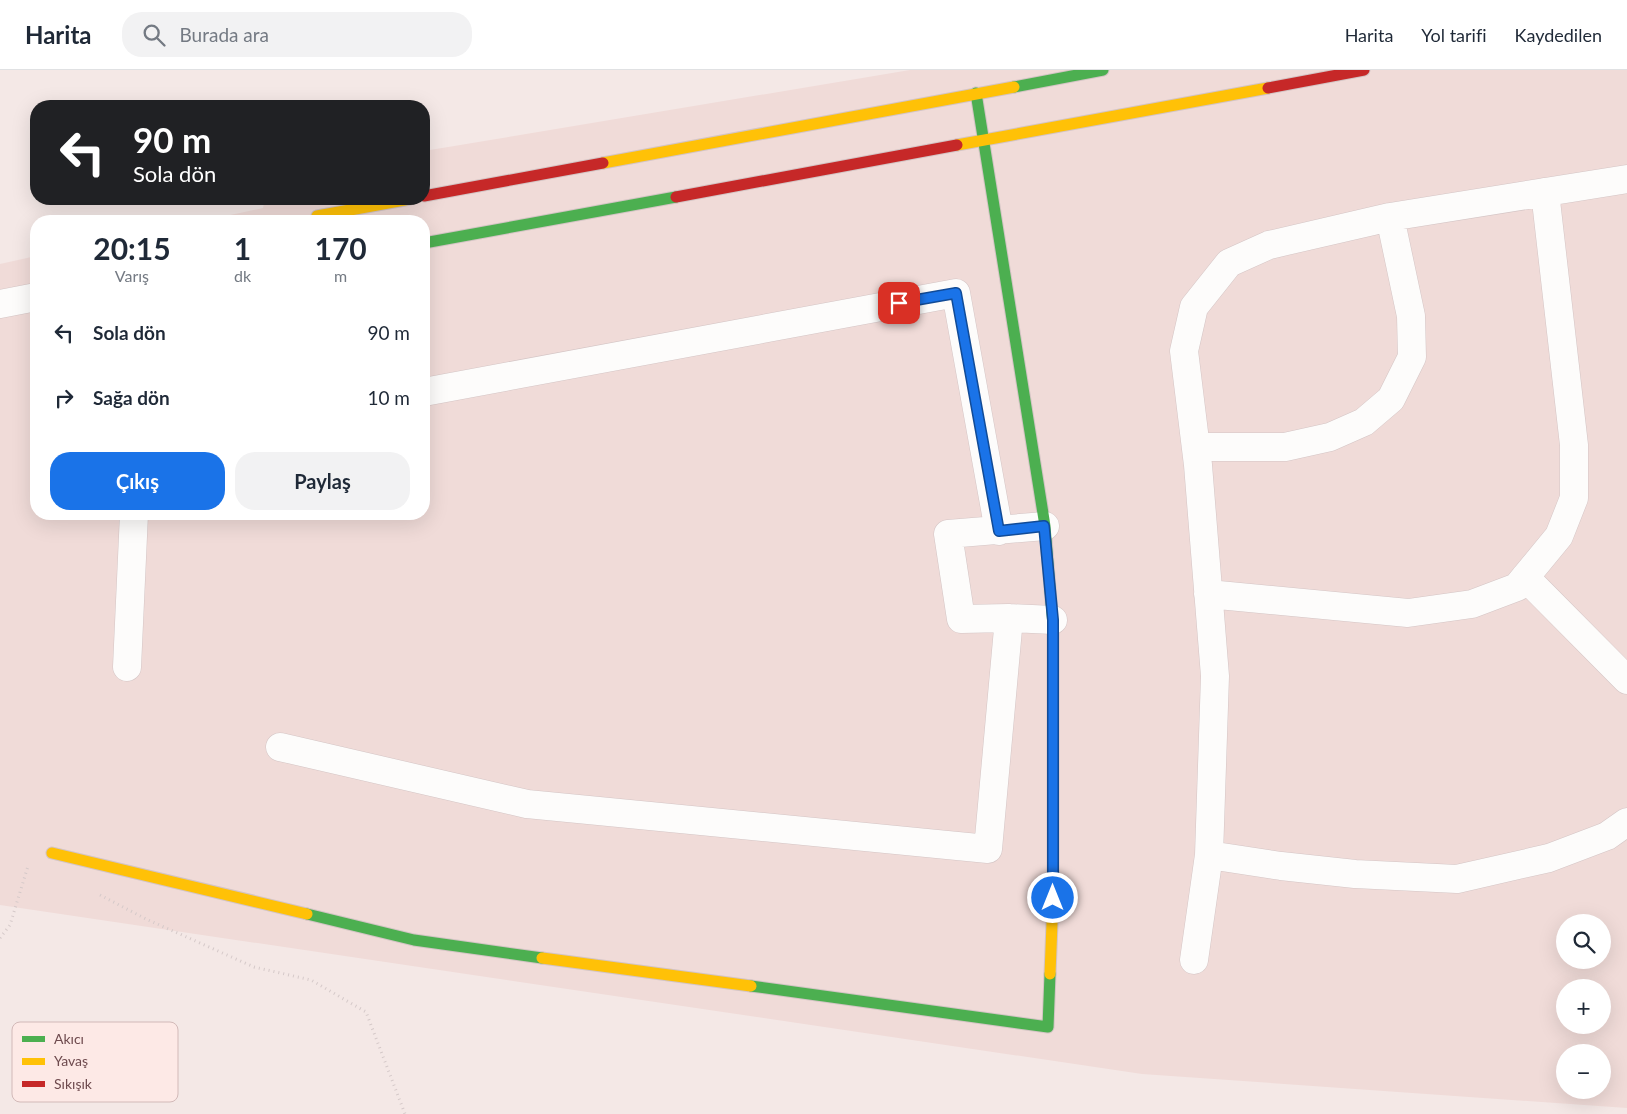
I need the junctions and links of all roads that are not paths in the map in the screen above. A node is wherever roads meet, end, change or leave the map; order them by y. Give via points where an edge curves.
1 (1103, 70) edge
2 (1364, 70) edge
3 (976, 94) junction
4 (984, 140) junction
5 (1627, 179) edge
6 (1545, 192) junction
7 (430, 195) edge
8 (382, 205) edge
9 (336, 215) edge
10 (1390, 217) junction
11 (430, 242) edge
12 (30, 298) edge
13 (0, 304) edge
14 (430, 391) edge
15 (1196, 447) junction
16 (134, 520) edge
17 (1044, 526) junction
18 (999, 531) junction
19 (1525, 577) junction
20 (1208, 594) junction
21 (1009, 618) junction
22 (1053, 620) junction
23 (126, 667) dead end
24 (1627, 680) edge
25 (280, 747) dead end
26 (1627, 822) edge
27 (52, 853) road end
28 (1209, 855) junction
29 (1194, 960) dead end

1 - 3 street
2 - 4 street
3 - 4 street
3 - 7 street
4 - 11 street
4 - 17 street
5 - 6 street
6 - 10 street
6 - 19 street via 1574,445 1574,498 1559,536
8 - 9 street
10 - 15 street via 1269,245 1229,263 1194,307 1184,350
10 - 15 street via 1411,316 1412,357 1391,399 1364,422 1330,437 1285,447
12 - 13 street
14 - 18 street via 956,293
15 - 20 street
16 - 23 street
17 - 18 street
17 - 22 street
18 - 21 street via 948,534 961,619
19 - 20 street via 1517,587 1472,604 1408,613
19 - 24 street
20 - 28 street via 1214,676
21 - 22 street
21 - 25 street via 988,849 527,804
22 - 27 street via 1053,898 1048,1027 414,940
26 - 28 street via 1607,836 1549,858 1457,879 1355,874
28 - 29 street

